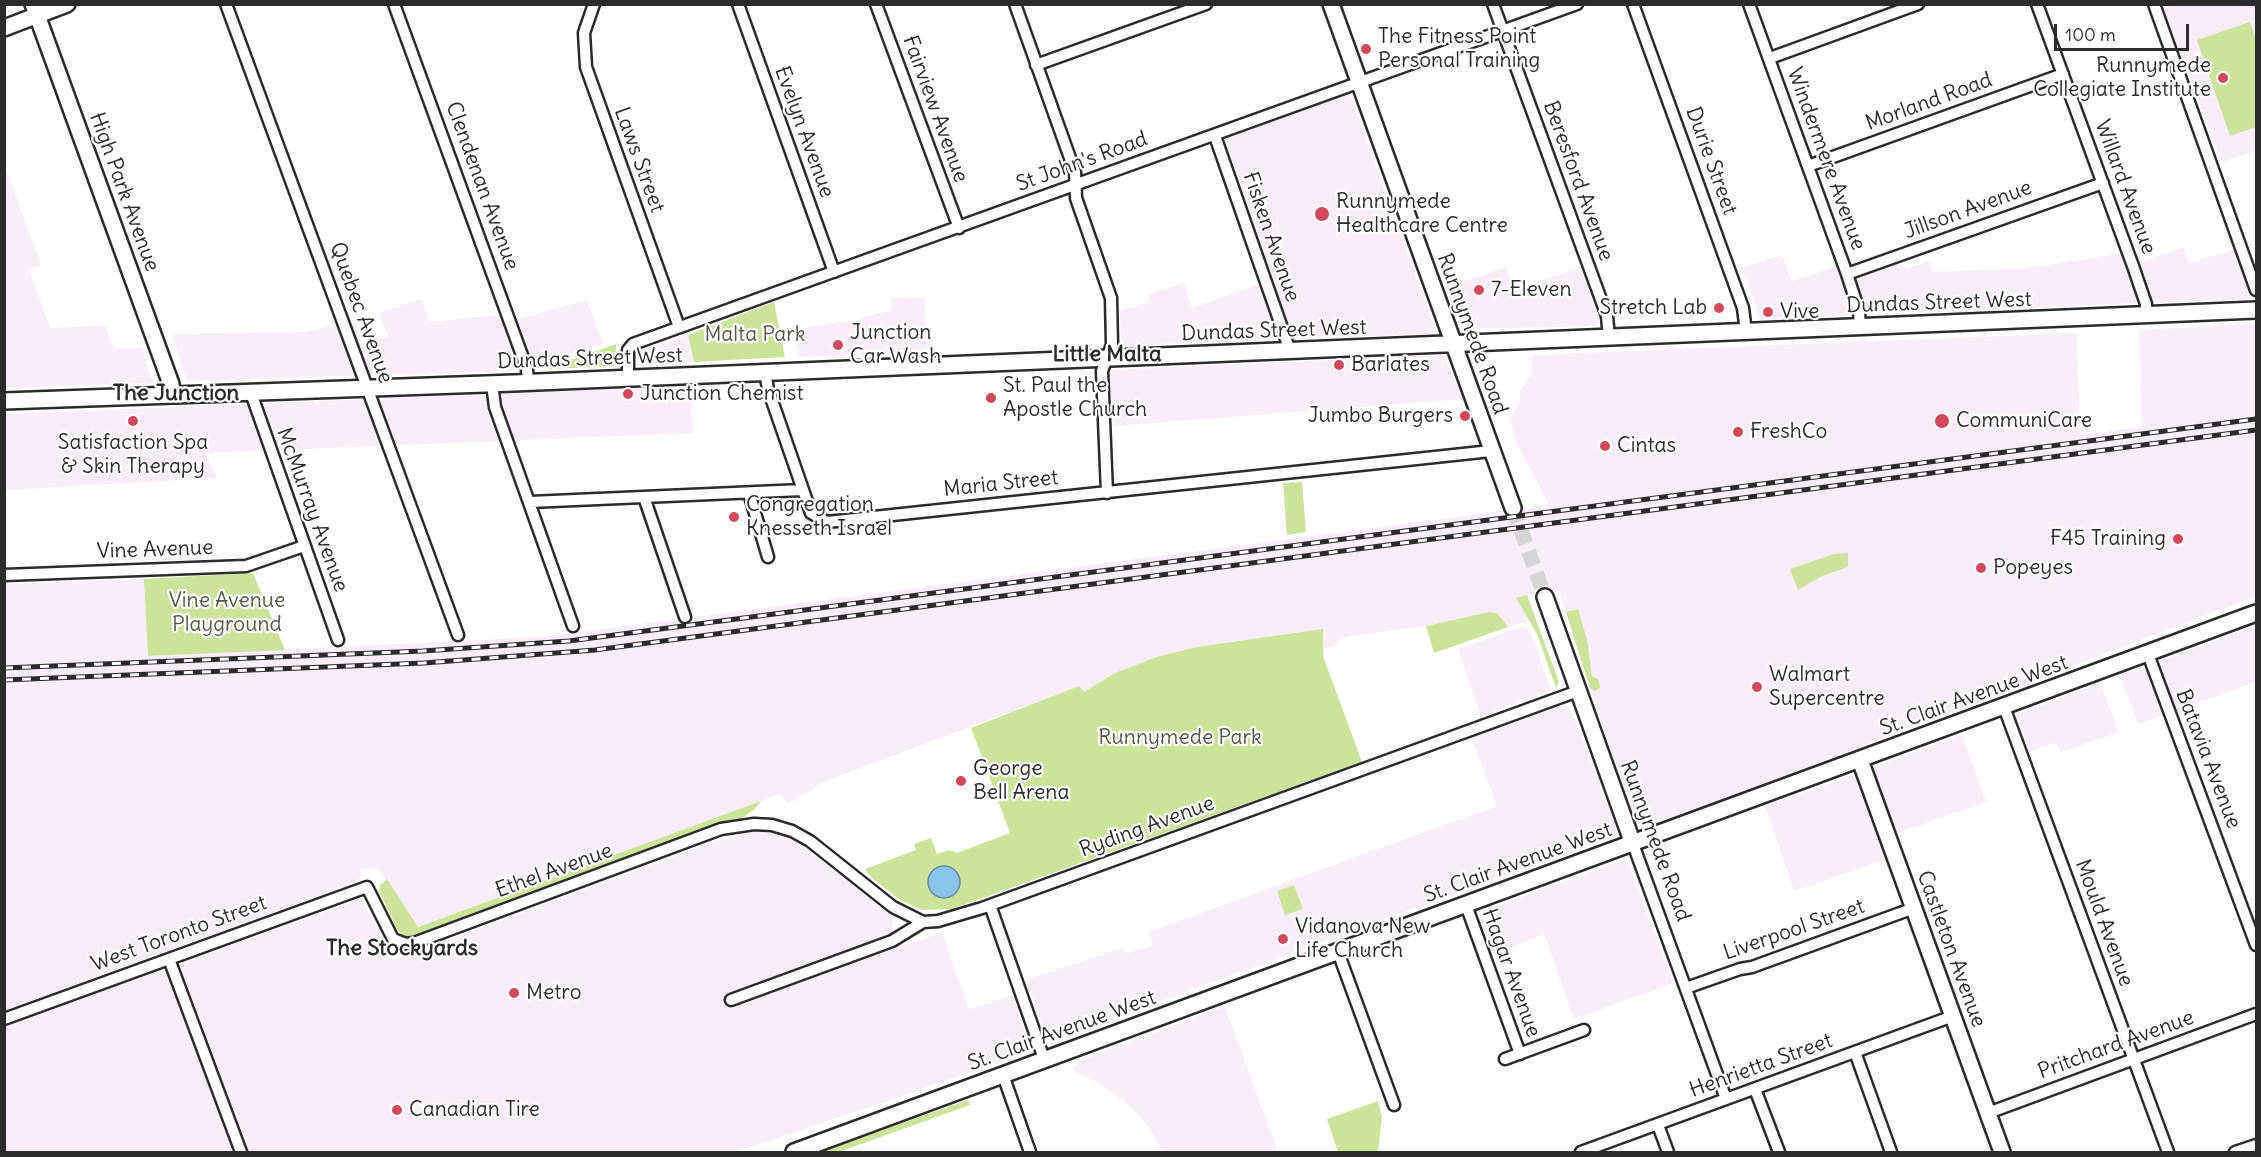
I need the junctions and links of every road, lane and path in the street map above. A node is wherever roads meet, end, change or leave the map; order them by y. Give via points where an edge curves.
1 (67, 4) edge
2 (226, 4) edge
3 (394, 4) edge
4 (594, 4) edge
5 (738, 4) edge
6 (876, 4) edge
7 (1015, 4) edge
8 (1206, 4) edge
9 (1331, 4) edge
10 (1493, 4) edge
11 (1577, 4) edge
12 (1633, 4) edge
13 (1749, 4) edge
14 (1918, 4) edge
15 (2037, 4) edge
16 (2154, 4) edge
17 (35, 10) edge
18 (4, 28) edge
19 (1503, 31) junction
20 (1770, 58) junction
21 (1036, 65) junction
22 (2063, 74) junction
23 (1359, 82) junction
24 (1215, 136) junction
25 (1808, 166) junction
26 (2103, 183) junction
27 (1075, 185) junction
28 (958, 228) junction
29 (834, 272) junction
30 (1847, 274) junction
31 (2256, 290) edge
32 (2256, 309) edge
33 (2146, 316) junction
34 (679, 327) junction
35 (1860, 327) junction
36 (1746, 332) junction
37 (1610, 338) junction
38 (1454, 344) junction
39 (1290, 351) junction
40 (1106, 359) junction
41 (765, 372) junction
42 (628, 378) junction
43 (528, 383) junction
44 (492, 384) junction
45 (368, 389) junction
46 (250, 393) junction
47 (172, 395) junction
48 (4, 401) edge
49 (1491, 451) junction
50 (802, 490) junction
51 (749, 493) junction
52 (1107, 493) junction
53 (644, 497) junction
54 (530, 502) junction
55 (1513, 508) tunnel mouth
56 (304, 546) junction
57 (768, 557) dead end
58 (4, 575) edge
59 (1545, 597) tunnel mouth
60 (2256, 614) edge
61 (685, 616) dead end
62 (573, 626) dead end
63 (458, 635) dead end
64 (338, 640) dead end
65 (2148, 654) junction
66 (1578, 691) junction
67 (2004, 707) junction
68 (1860, 760) junction
69 (1633, 844) junction
70 (367, 887) joint
71 (990, 905) junction
72 (1466, 905) junction
73 (1914, 908) junction
74 (923, 922) junction
75 (2256, 945) edge
76 (1338, 952) junction
77 (169, 959) junction
78 (1686, 988) junction
79 (731, 1000) dead end
80 (2256, 1014) edge
81 (1953, 1016) junction
82 (4, 1019) edge
83 (1584, 1030) dead end
84 (1855, 1052) junction
85 (1520, 1054) junction
86 (1044, 1059) junction
87 (1505, 1059) dead end
88 (2133, 1060) junction
89 (1003, 1075) junction
90 (1755, 1089) junction
91 (1725, 1099) junction
92 (1394, 1105) dead end
93 (1988, 1113) junction
94 (1658, 1125) junction
95 (2256, 1145) edge
96 (241, 1152) edge
97 (794, 1152) edge
98 (1030, 1152) edge
99 (1581, 1152) edge
100 (1668, 1152) edge
101 (1779, 1152) edge
102 (1891, 1152) edge
103 (2002, 1152) edge
104 (2168, 1152) edge
105 (2235, 1152) edge

1 - 17 main road
2 - 45 street, Quebec Avenue
3 - 43 street, Clendenan Avenue via 527,369
4 - 34 street, Laws Street via 584,33 586,67
5 - 29 street, Evelyn Avenue
6 - 28 street, Fairview Avenue
7 - 21 street
8 - 21 street
9 - 23 main road, Runnymede Road
10 - 19 street, Beresford Avenue
11 - 19 street, St John's Road
12 - 36 street, Durie Street via 1743,308
13 - 20 street, Windermere Avenue
14 - 20 street
15 - 22 street, Willard Avenue
16 - 31 street
17 - 18 main road
17 - 47 main road, High Park Avenue via 168,373
19 - 23 street, St John's Road
19 - 37 street, Beresford Avenue via 1607,316
20 - 25 street, Windermere Avenue
21 - 27 street via 1076,172
22 - 25 street, Morland Road
22 - 26 street, Willard Avenue
23 - 24 street, St John's Road
23 - 38 main road, Runnymede Road
24 - 27 street, St John's Road
24 - 39 street, Fisken Avenue
25 - 30 street, Windermere Avenue
26 - 30 street, Jillson Avenue
26 - 33 street, Willard Avenue via 2143,295
27 - 28 street, St John's Road
27 - 40 street via 1111,298 1112,345
28 - 29 street, St John's Road
29 - 34 street, St John's Road
30 - 35 street, Windermere Avenue via 1860,311
32 - 33 main road, Dundas Street West
33 - 35 main road, Dundas Street West
34 - 42 street, St John's Road via 633,344 628,350
35 - 36 main road, Dundas Street West
36 - 37 main road, Dundas Street West
37 - 38 main road, Dundas Street West
38 - 39 main road, Dundas Street West
38 - 49 main road, Runnymede Road
39 - 40 main road, Dundas Street West
40 - 41 main road, Dundas Street West
40 - 52 street via 1102,371
41 - 42 main road, Dundas Street West
41 - 50 street, Maria Street
42 - 43 main road, Dundas Street West
43 - 44 main road, Dundas Street West
44 - 45 main road, Dundas Street West
44 - 54 street via 495,407
45 - 46 main road, Dundas Street West
45 - 63 street, Quebec Avenue
46 - 47 main road, Dundas Street West
46 - 56 street, McMurray Avenue
47 - 48 main road, Dundas Street West
49 - 52 street, Maria Street
49 - 55 main road, Runnymede Road
50 - 51 street
50 - 52 street, Maria Street via 811,513 827,522
51 - 53 street
51 - 57 street
53 - 54 street
53 - 61 street
54 - 62 street
56 - 58 street, Vine Avenue via 246,566
56 - 64 street, McMurray Avenue
59 - 66 main road, Runnymede Road
60 - 65 main road, St. Clair Avenue West
65 - 67 main road, St. Clair Avenue West
65 - 75 street, Batavia Avenue
66 - 69 main road, Runnymede Road
66 - 71 street, Ryding Avenue
67 - 68 main road, St. Clair Avenue West
67 - 88 street, Mould Avenue
68 - 69 main road, St. Clair Avenue West
68 - 73 main road, Castleton Avenue
69 - 72 main road, St. Clair Avenue West
69 - 78 street, Runnymede Road
70 - 74 street, Ethel Avenue via 388,932 399,942 414,943 721,829 772,825 810,841 893,907
70 - 77 street, West Toronto Street
71 - 74 street, Ryding Avenue
71 - 86 street
72 - 76 main road, St. Clair Avenue West
72 - 85 street, Hagar Avenue
73 - 78 street, Liverpool Street
73 - 81 main road, Castleton Avenue
74 - 79 street, Ryding Avenue via 892,941
76 - 86 main road, St. Clair Avenue West
76 - 92 street
77 - 82 street, West Toronto Street
77 - 96 street
78 - 91 street, Runnymede Road
80 - 88 street, Pritchard Avenue
81 - 84 street, Henrietta Street
81 - 93 main road, Castleton Avenue
83 - 85 street, Hagar Avenue
84 - 90 street, Henrietta Street
84 - 102 street
85 - 87 street, Hagar Avenue
86 - 89 main road, St. Clair Avenue West
88 - 93 street, Pritchard Avenue
88 - 104 street, Mould Avenue
89 - 97 main road, St. Clair Avenue West
89 - 98 street
90 - 91 street, Henrietta Street
90 - 101 street
91 - 94 street, Henrietta Street
93 - 103 main road, Castleton Avenue
94 - 99 street, Henrietta Street
94 - 100 street
95 - 105 street

